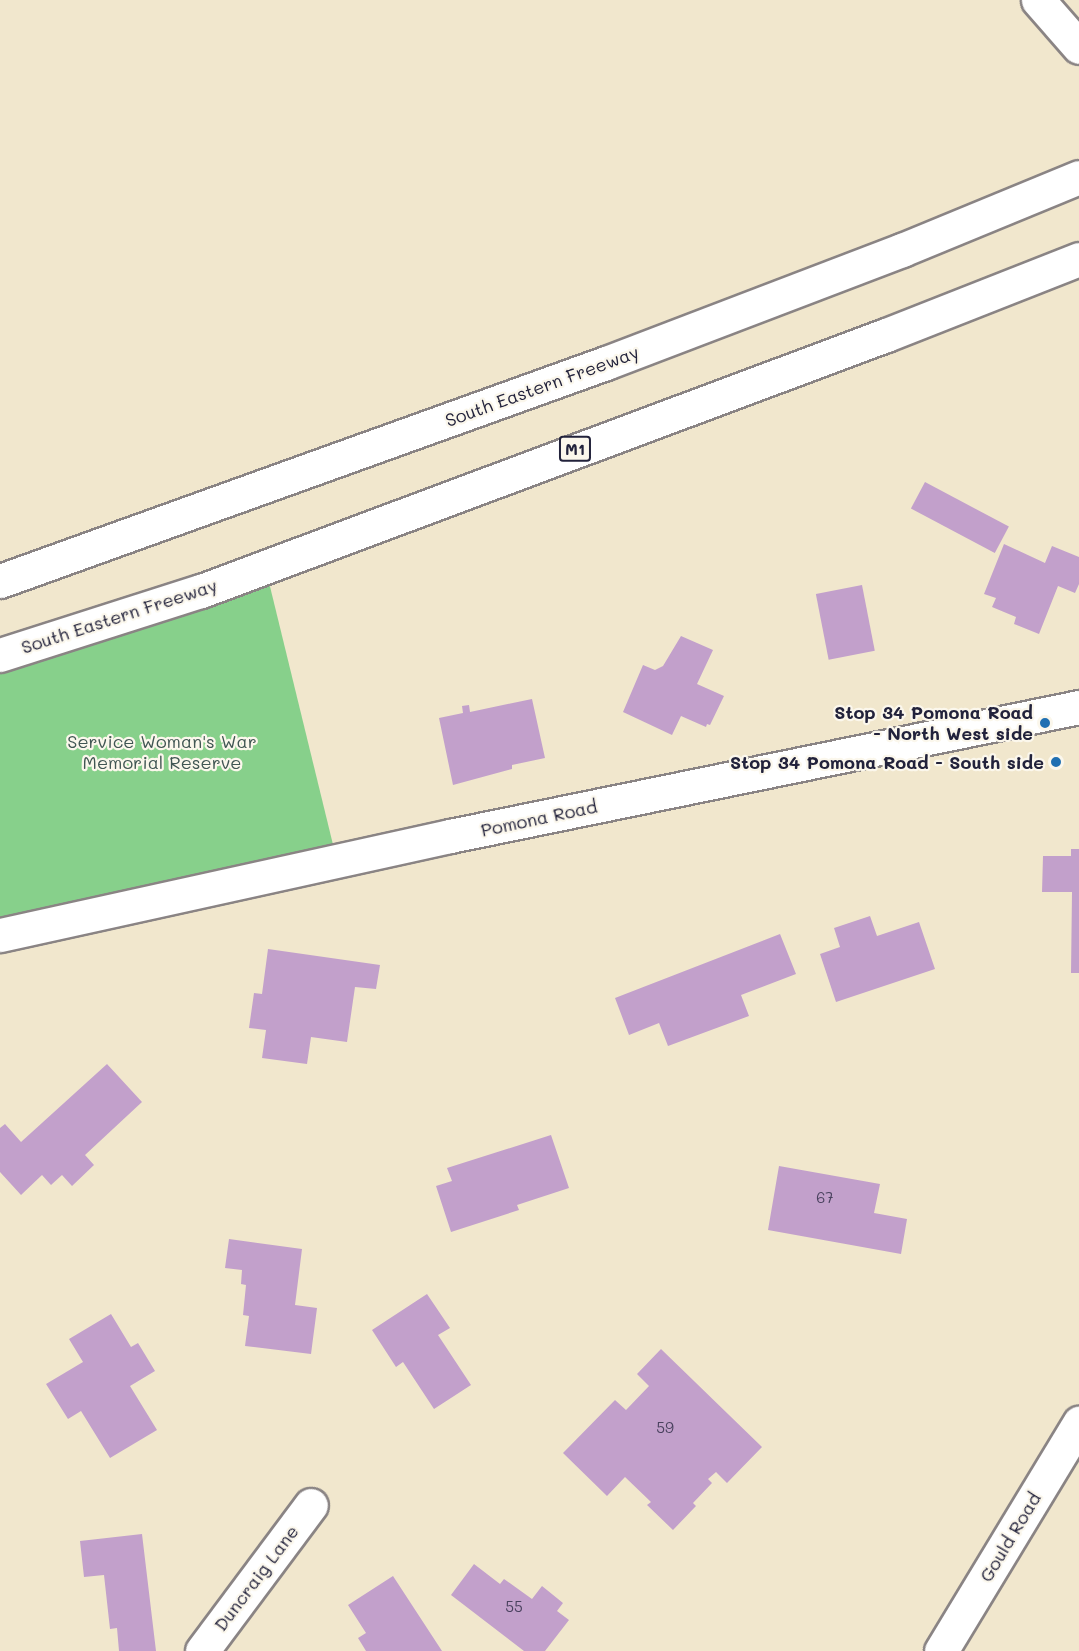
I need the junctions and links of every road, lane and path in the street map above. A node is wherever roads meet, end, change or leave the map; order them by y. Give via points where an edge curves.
1 (1038, 0) edge
2 (1079, 47) edge
3 (1079, 177) edge
4 (1079, 259) edge
5 (0, 581) edge
6 (0, 655) edge
7 (1079, 707) edge
8 (0, 935) edge
9 (1079, 1423) edge
10 (311, 1505) dead end
11 (202, 1651) edge
12 (941, 1651) edge

1 - 2 main road
3 - 5 main road, South Eastern Freeway via 902,250 606,363
4 - 6 main road, South Eastern Freeway / M1 via 201,591
7 - 8 main road, Pomona Road via 450,836
9 - 12 main road, Gould Road
10 - 11 main road, Duncraig Lane

